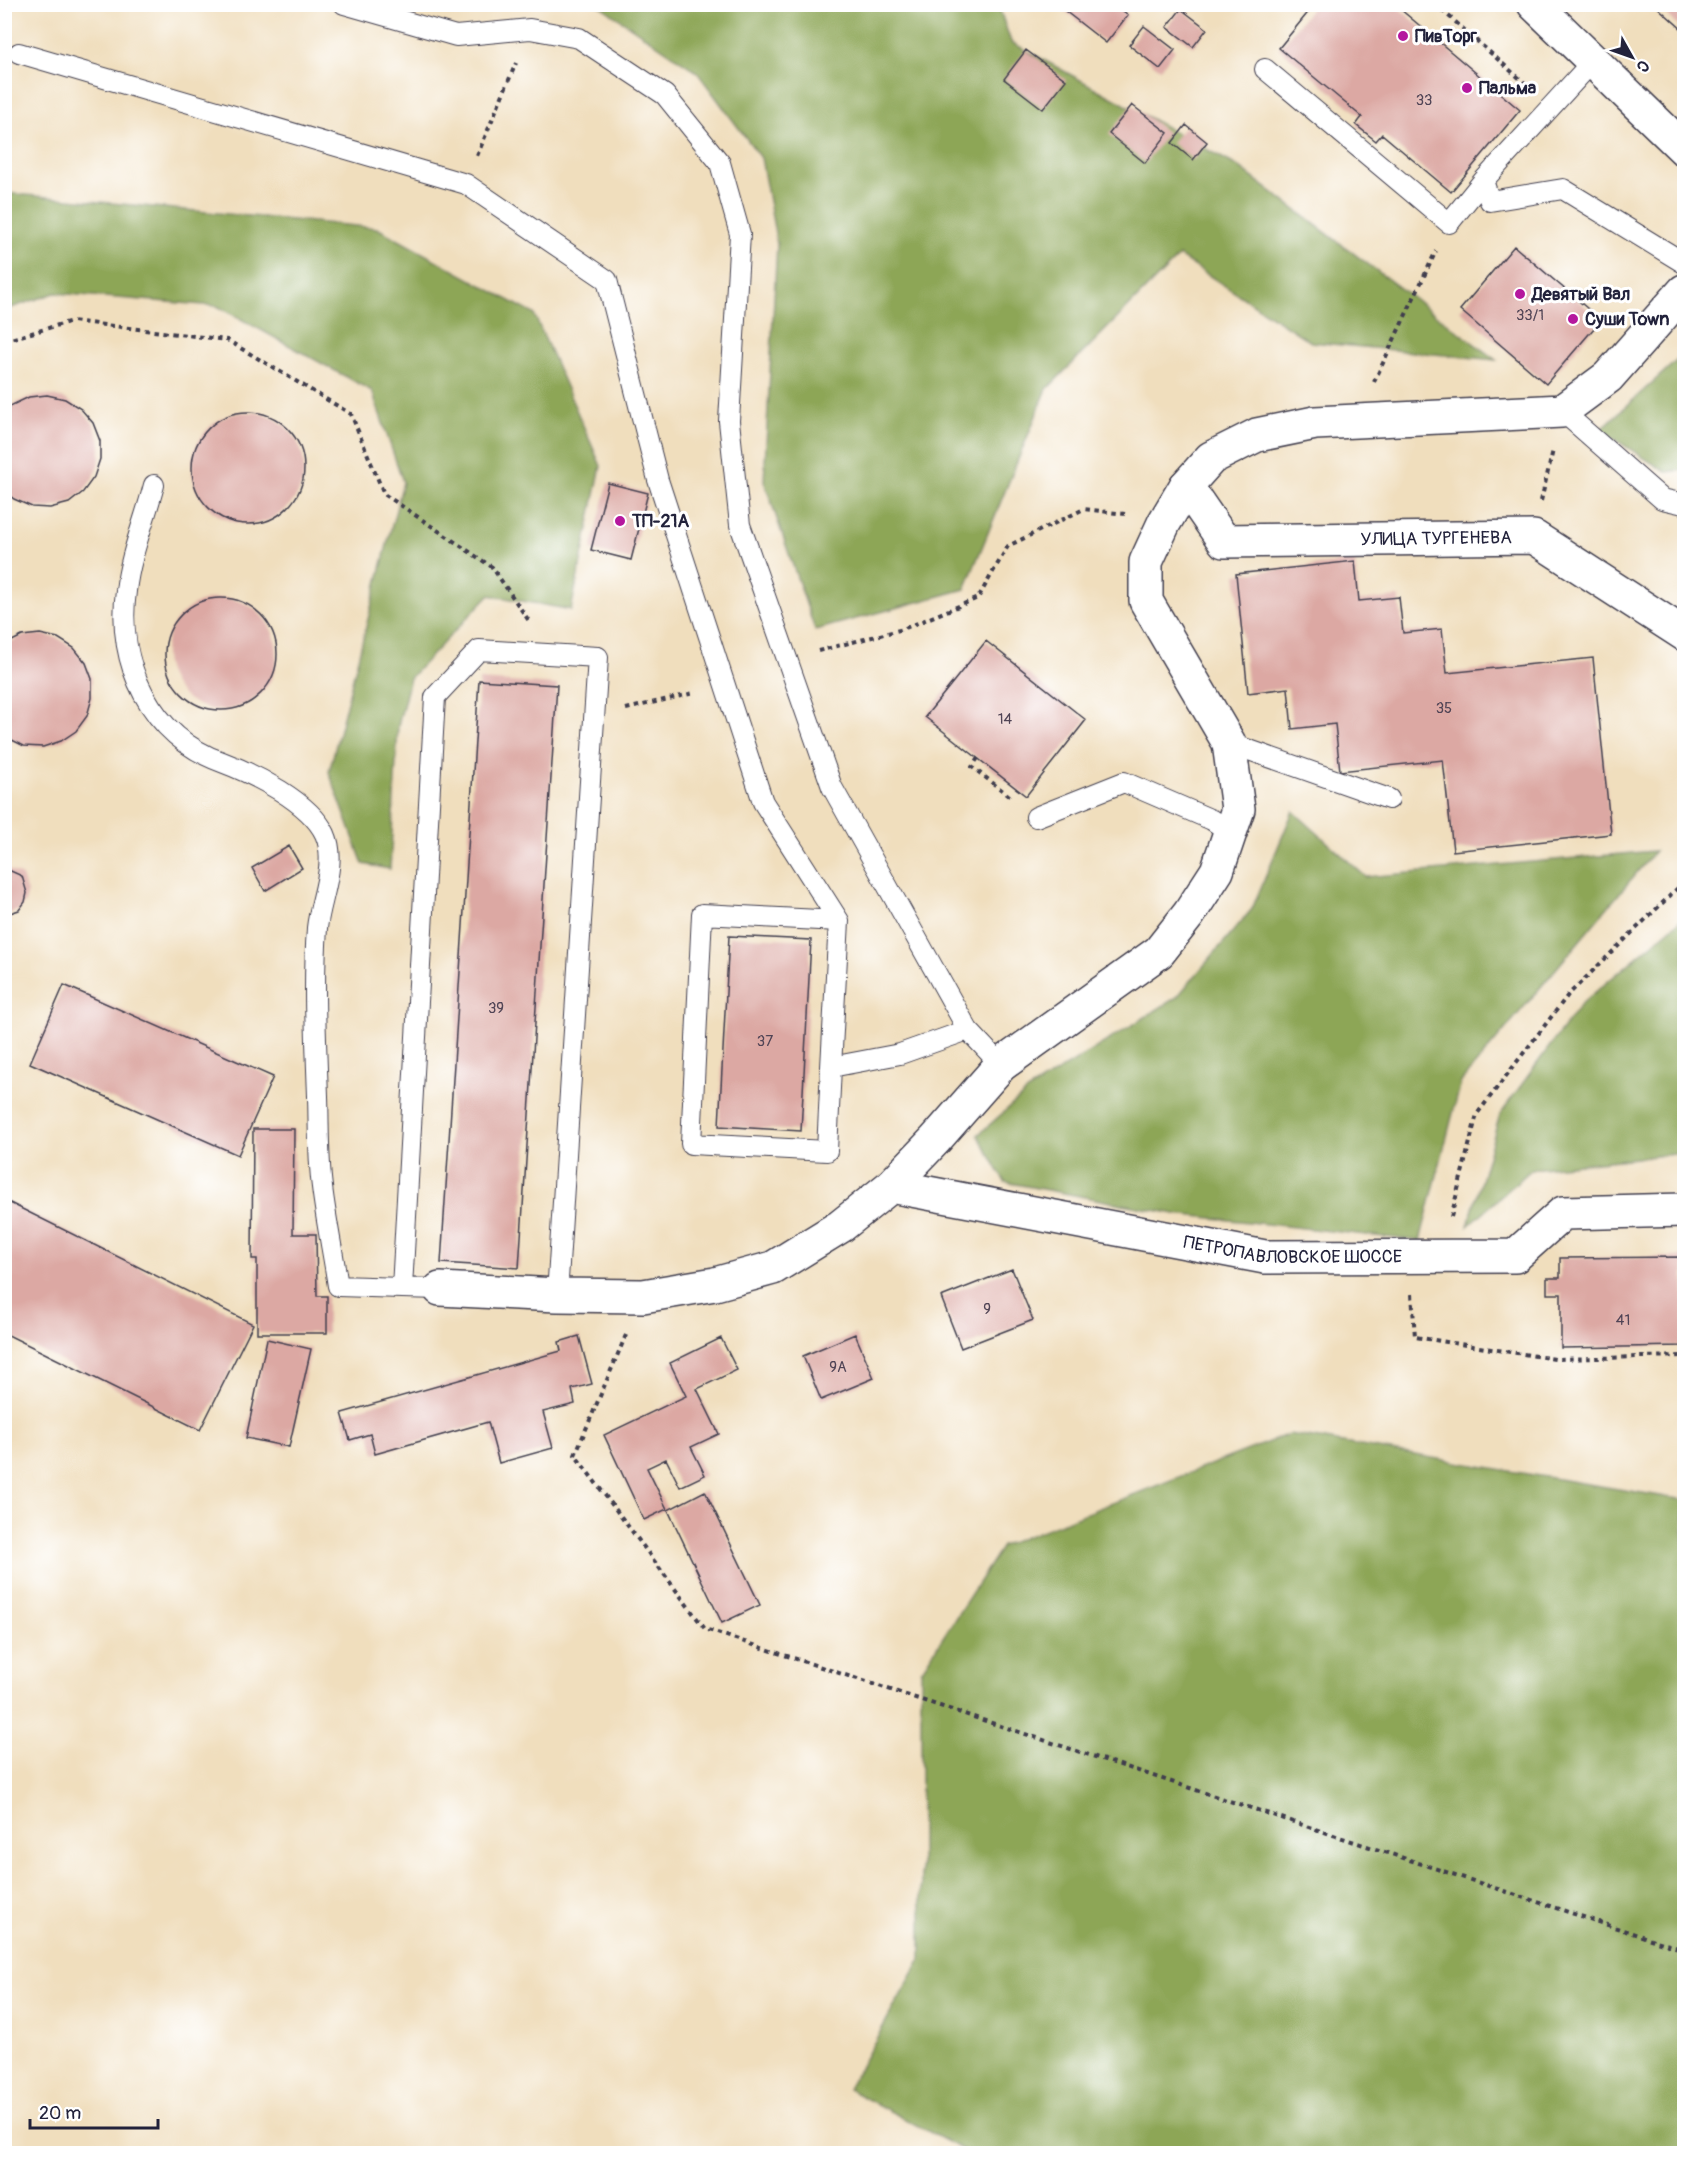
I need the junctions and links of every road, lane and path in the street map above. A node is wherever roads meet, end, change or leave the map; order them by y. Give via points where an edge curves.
1 (344, 4) edge
2 (1435, 4) edge
3 (1534, 4) edge
4 (530, 29) junction
5 (19, 53) dead end
6 (1593, 61) junction
7 (1265, 69) dead end
8 (1551, 105) junction
9 (1684, 149) edge
10 (1483, 181) junction
11 (466, 184) junction
12 (1449, 223) junction
13 (1684, 263) edge
14 (1684, 291) edge
15 (4, 341) edge
16 (1373, 385) dead end
17 (1562, 411) junction
18 (154, 485) dead end
19 (1186, 486) junction
20 (1684, 504) edge
21 (1164, 523) junction
22 (1534, 537) junction
23 (1684, 634) edge
24 (552, 654) junction
25 (787, 658) junction
26 (724, 686) junction
27 (596, 716) junction
28 (1229, 743) junction
29 (978, 758) dead end
30 (1389, 799) dead end
31 (1036, 817) joint
32 (1230, 832) junction
33 (1684, 882) edge
34 (839, 921) junction
35 (969, 1030) junction
36 (1001, 1065) junction
37 (831, 1066) junction
38 (891, 1186) junction
39 (1684, 1210) edge
40 (1425, 1258) junction
41 (402, 1288) junction
42 (440, 1289) joint
43 (557, 1295) junction
44 (642, 1296) junction
45 (1684, 1356) edge
46 (1684, 1950) edge

1 - 4 lane via 456,36
2 - 8 path
3 - 6 street
4 - 11 path
4 - 25 lane via 579,38 665,95 720,163 740,234 729,421 740,525
5 - 11 lane
6 - 8 lane
6 - 9 street
7 - 12 lane
8 - 10 lane
10 - 12 lane
10 - 13 lane via 1490,201 1563,189
11 - 26 lane via 607,280 658,480
12 - 16 path
14 - 17 street via 1608,377
15 - 24 path via 72,321 227,340 351,414 384,494 492,567
17 - 19 street via 1315,423 1257,435 1211,458
17 - 20 lane via 1662,499
17 - 22 path
18 - 41 lane via 126,588 124,619 130,661 145,699 170,732 204,753 264,780 304,811 324,833 328,865 318,919 315,1018 322,1186 338,1286
19 - 21 street
19 - 22 street, УЛИЦА ТУРГЕНЕВА via 1224,541
21 - 25 path via 1084,509 1008,546 978,598 903,629
21 - 28 street via 1146,562 1146,601
22 - 23 street, УЛИЦА ТУРГЕНЕВА
24 - 27 lane via 598,657
24 - 41 lane via 479,650 435,697
25 - 35 lane via 832,787
26 - 27 path
26 - 34 lane via 764,802
27 - 43 lane
28 - 30 lane
28 - 32 street via 1238,809
29 - 31 path via 972,767
31 - 32 lane via 1124,782 1212,820
32 - 36 street via 1217,871 1159,952
33 - 40 path via 1568,995 1478,1114
34 - 37 lane
34 - 37 lane via 702,914 691,1144 827,1151
35 - 36 lane
35 - 37 lane via 900,1054
36 - 38 street
38 - 40 street, ПЕТРОПАВЛОВСКОЕ ШОССЕ via 1265,1257
38 - 44 street via 842,1226 773,1268 715,1284
39 - 40 street, ПЕТРОПАВЛОВСКОЕ ШОССЕ via 1563,1213 1515,1257
40 - 45 path via 1415,1337 1555,1359
41 - 42 lane
42 - 43 street
43 - 44 street
44 - 46 path via 576,1455 705,1629

